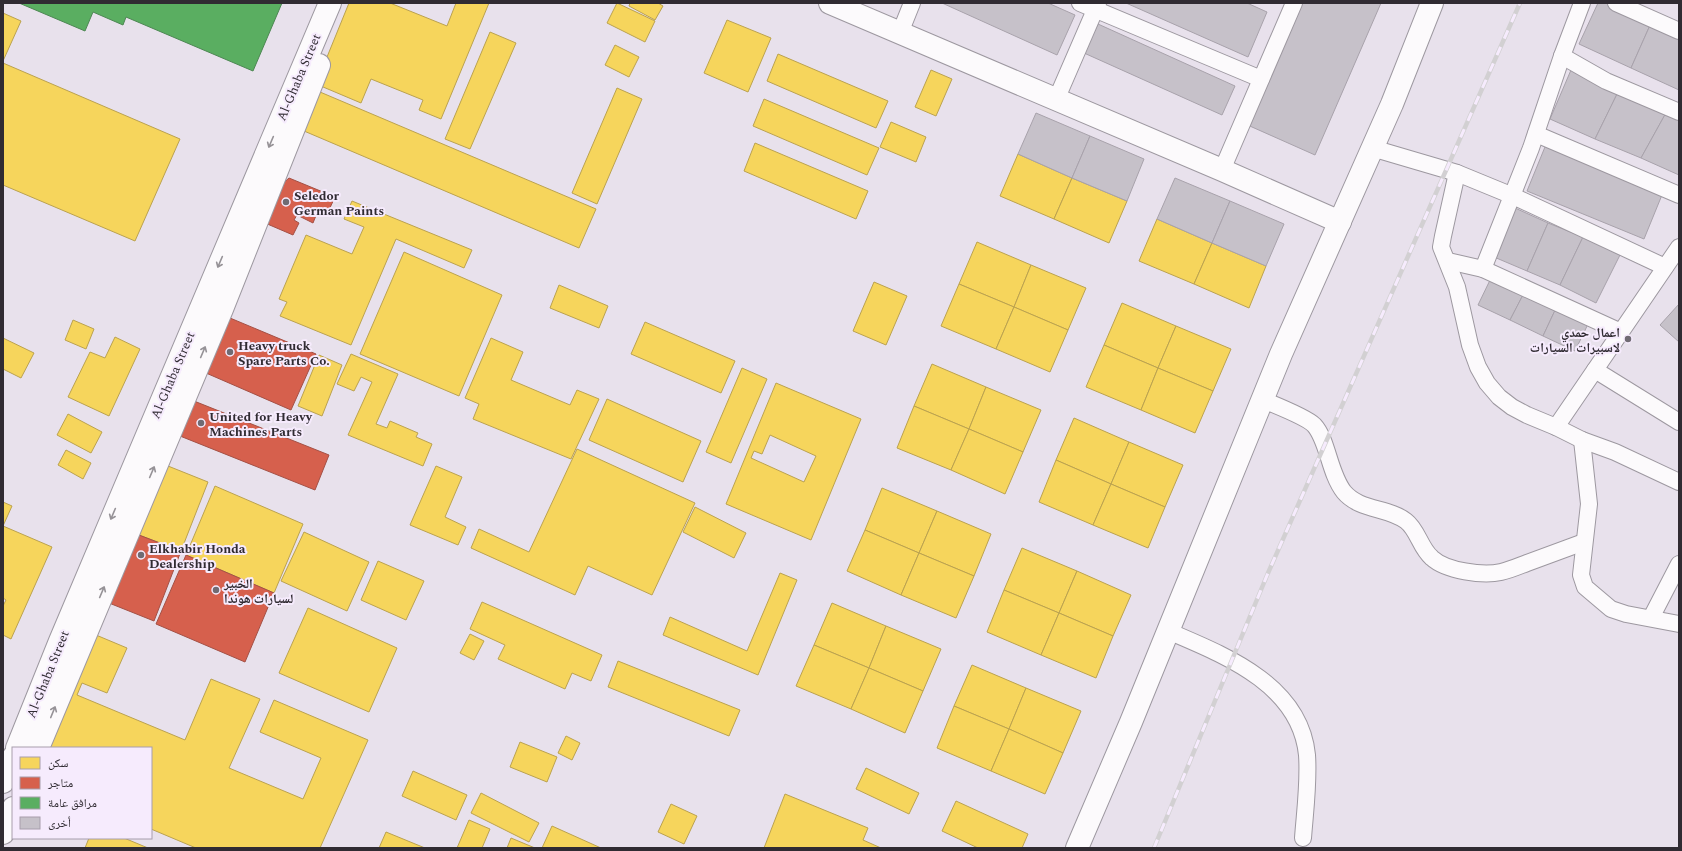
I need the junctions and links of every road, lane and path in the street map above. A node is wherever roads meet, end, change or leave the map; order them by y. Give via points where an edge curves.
1 (330, 3) edge
2 (346, 3) edge
3 (830, 3) edge
4 (912, 3) edge
5 (1080, 3) edge
6 (1432, 3) edge
7 (1582, 3) edge
8 (1616, 3) edge
9 (1291, 4) edge
10 (1097, 6) edge
11 (1679, 31) edge
12 (900, 33) junction
13 (1562, 56) junction
14 (1261, 79) junction
15 (1056, 100) junction
16 (1679, 112) edge
17 (1536, 134) junction
18 (1372, 148) junction
19 (1222, 170) junction
20 (1457, 173) junction
21 (1679, 195) edge
22 (1513, 196) junction
23 (1340, 222) junction
24 (1679, 247) edge
25 (1448, 261) junction
26 (1665, 267) junction
27 (1483, 269) junction
28 (1620, 332) junction
29 (1595, 370) junction
30 (1263, 400) junction
31 (1679, 422) edge
32 (1556, 427) junction
33 (1582, 440) junction
34 (1679, 482) edge
35 (1584, 542) junction
36 (1679, 564) edge
37 (1651, 618) junction
38 (1679, 624) edge
39 (1168, 631) junction
40 (16, 747) edge
41 (38, 747) edge
42 (12, 760) edge
43 (3, 782) edge
44 (12, 810) edge
45 (3, 833) edge
46 (1303, 838) dead end
47 (1077, 848) edge

1 -> 40 main road, Al-Ghaba Street
41 -> 2 main road, Al-Ghaba Street via 222,309
3 - 12 main road
4 - 12 street
5 - 10 street
6 - 18 main road
7 - 13 street
8 - 11 street
9 - 14 street
10 - 14 street
10 - 15 street
12 - 15 main road
13 - 16 street via 1606,81
13 - 17 street
14 - 19 street
15 - 19 main road
17 - 21 street
17 - 22 street
18 - 20 street
18 - 23 main road
19 - 23 main road
20 - 22 street
20 - 25 street via 1441,244
22 - 26 street
22 - 27 street
23 - 30 main road
24 - 26 street
25 - 27 street
25 - 32 street via 1457,287 1470,345 1487,383 1512,407
26 - 28 street
27 - 28 street
28 - 29 street
29 - 31 street
29 - 32 street
30 - 35 street via 1314,424 1336,481 1344,493 1364,505 1407,521 1431,558 1447,567 1477,572 1502,572
30 - 39 main road
32 - 33 street
33 - 34 street via 1615,452
33 - 35 street via 1589,504
35 - 37 street via 1581,575 1585,587 1610,609
36 - 37 street
37 - 38 street
39 - 46 street via 1241,666 1282,698 1292,712 1304,740 1307,755
39 - 47 main road
42 - 43 main road
44 - 45 main road

